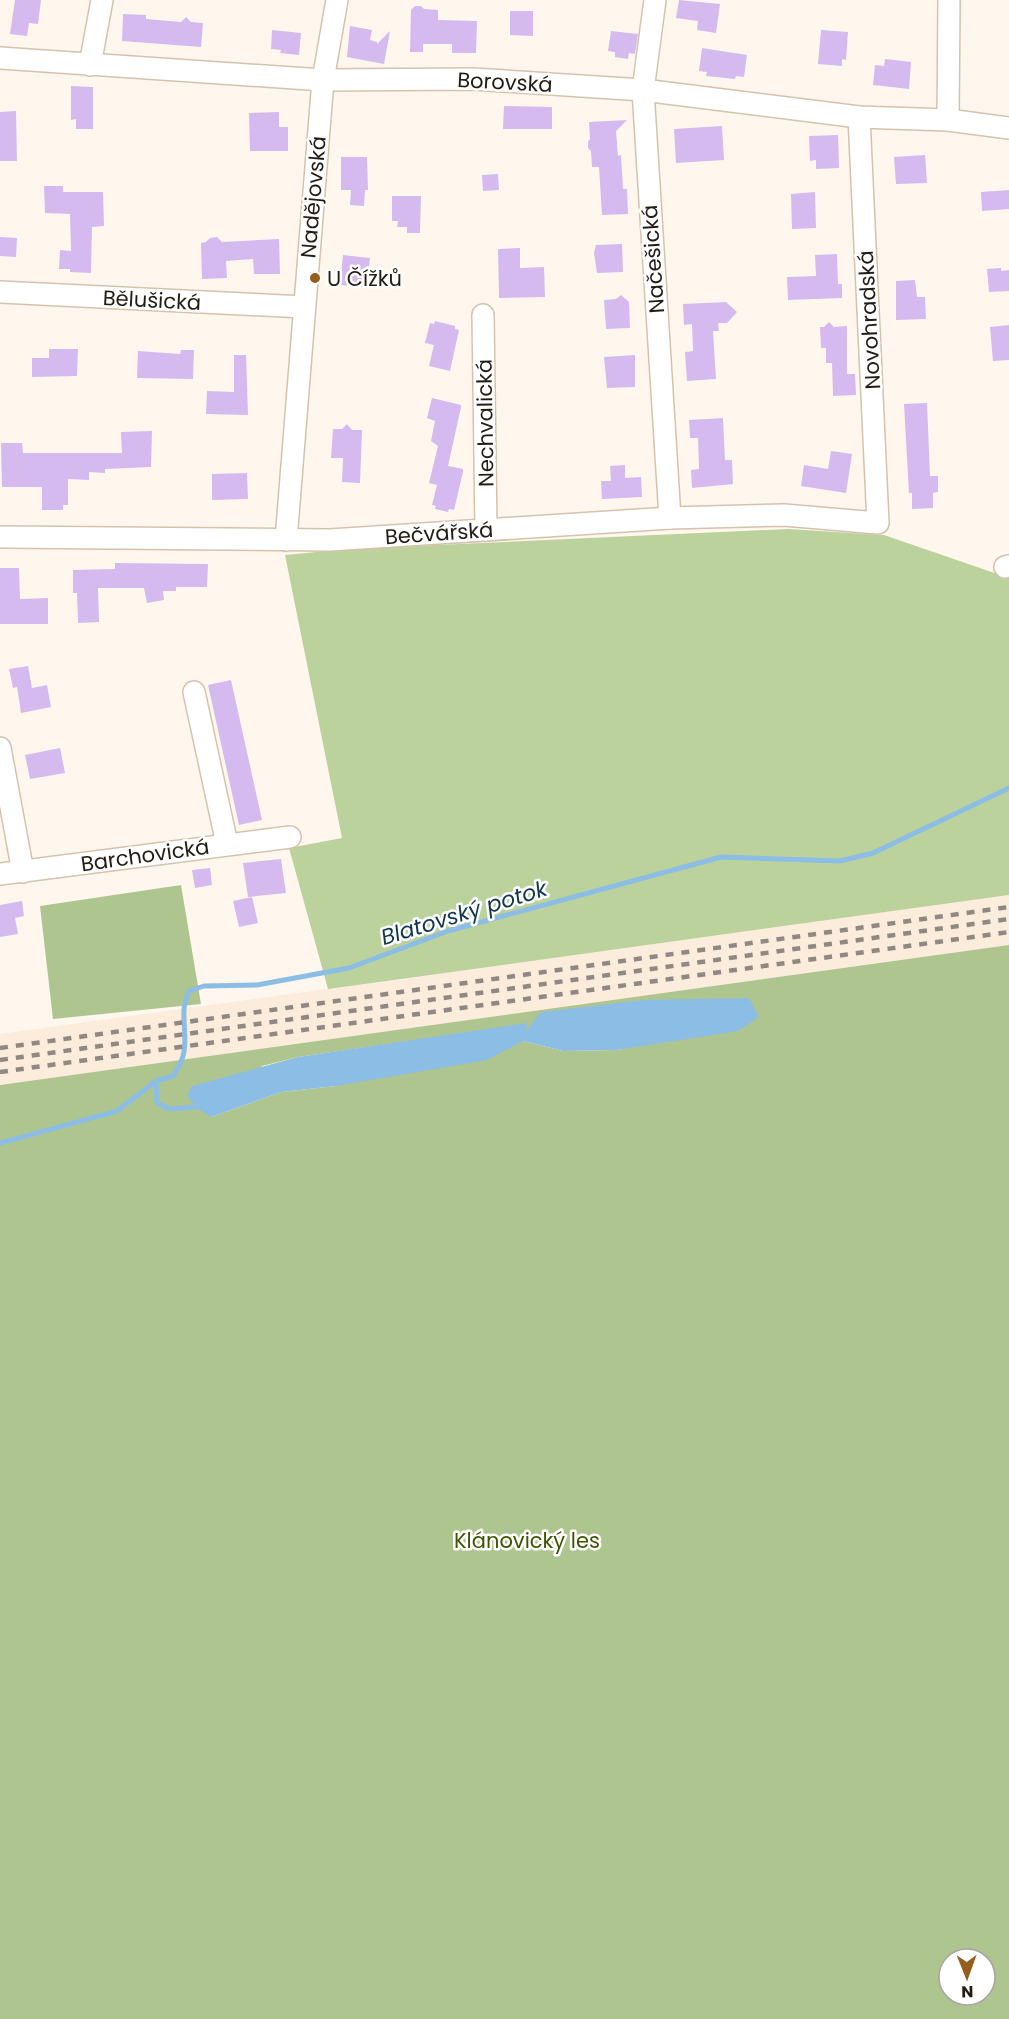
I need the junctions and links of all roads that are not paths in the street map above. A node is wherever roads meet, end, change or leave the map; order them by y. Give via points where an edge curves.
1 (102, 0) edge
2 (337, 0) edge
3 (655, 0) edge
4 (949, 0) edge
5 (0, 58) edge
6 (90, 64) junction
7 (323, 80) junction
8 (643, 90) junction
9 (859, 117) junction
10 (948, 120) junction
11 (1009, 128) edge
12 (0, 292) edge
13 (304, 307) junction
14 (483, 315) dead end
15 (670, 518) junction
16 (878, 523) joint
17 (486, 530) junction
18 (0, 537) edge
19 (286, 540) junction
20 (194, 692) dead end
21 (0, 748) edge
22 (290, 837) dead end
23 (227, 844) junction
24 (23, 872) junction
25 (0, 874) edge

1 - 6 street
2 - 7 street, Nadějovská
3 - 8 street, Načešická
4 - 10 street
5 - 6 street, Borovská
6 - 7 street, Borovská
7 - 8 street, Borovská via 473,79
7 - 13 street, Nadějovská
8 - 9 street, Borovská
8 - 15 street, Načešická
9 - 10 street, Borovská
9 - 16 street, Novohradská
10 - 11 street, Borovská
12 - 13 street, Bělušická
13 - 19 street, Nadějovská
14 - 17 street, Nechvalická
15 - 16 street, Bečvářská via 784,515
15 - 17 street, Bečvářská
17 - 19 street, Bečvářská
18 - 19 street, Bečvářská
20 - 23 street
21 - 24 street
22 - 23 street, Barchovická
23 - 24 street, Barchovická
24 - 25 street, Barchovická

